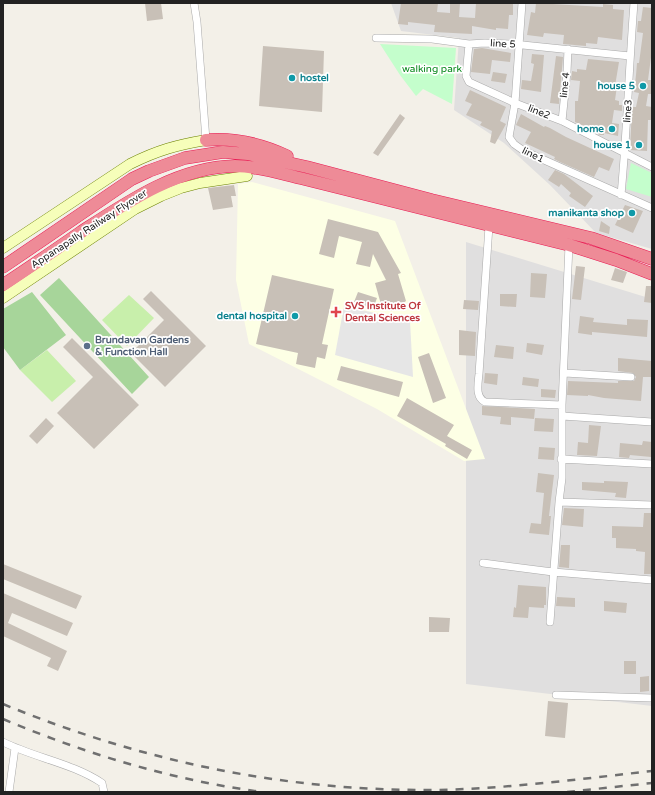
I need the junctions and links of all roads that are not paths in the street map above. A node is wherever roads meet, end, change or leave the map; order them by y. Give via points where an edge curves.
1 (194, 3) edge
2 (522, 3) edge
3 (634, 3) edge
4 (376, 38) dead end
5 (469, 44) junction
6 (518, 45) junction
7 (568, 49) junction
8 (630, 56) junction
9 (515, 103) junction
10 (562, 121) junction
11 (206, 140) junction
12 (625, 153) junction
13 (307, 167) junction
14 (652, 167) edge
15 (247, 176) joint
16 (304, 179) junction
17 (621, 195) junction
18 (392, 196) junction
19 (430, 205) junction
20 (652, 208) edge
21 (489, 226) junction
22 (569, 245) junction
23 (3, 248) edge
24 (652, 260) edge
25 (3, 267) edge
26 (652, 274) edge
27 (3, 285) edge
28 (3, 298) edge
29 (564, 373) junction
30 (631, 377) dead end
31 (562, 405) junction
32 (562, 416) junction
33 (652, 422) edge
34 (561, 459) junction
35 (652, 464) edge
36 (559, 502) junction
37 (652, 505) edge
38 (483, 563) dead end
39 (553, 572) junction
40 (652, 580) edge
41 (550, 622) dead end
42 (556, 695) dead end
43 (652, 698) edge
44 (3, 742) edge
45 (15, 748) junction
46 (10, 792) edge
47 (104, 792) edge

1 - 11 street
2 - 6 street, line2
3 - 8 street, line3
4 - 5 street, line 5 via 432,39
5 - 6 street, line 5
5 - 9 street via 466,76 469,82
6 - 7 street, line 5
6 - 9 street, line2
7 - 8 street, line 5
7 - 10 street, line 4
8 - 12 street, line3
9 - 10 street, line2
9 - 17 street, line1 via 509,137 514,144 524,151
10 - 12 street, line2
11 - 13 highway via 255,144
11 - 23 street via 174,146 130,164
12 - 14 street, line2
12 - 17 street, line3
13 - 18 highway
13 - 25 highway, Appanapally Railway Flyover via 248,154 223,152 185,158 138,176
15 - 16 highway
15 - 28 street via 200,182 161,196 135,209
16 - 18 highway
16 - 27 highway, Appanapally Railway Flyover via 247,167 225,167 192,174 150,190 105,216
17 - 20 street, line1
18 - 19 highway
19 - 21 highway
19 - 24 highway via 591,238
21 - 22 highway
21 - 31 street via 479,397 485,402
22 - 26 highway
22 - 29 street
29 - 30 street
29 - 31 street
31 - 32 street
32 - 33 street
32 - 34 street
34 - 35 street
34 - 36 street
36 - 37 street
36 - 39 street
38 - 39 street
39 - 40 street
39 - 41 street
42 - 43 street
44 - 45 street
45 - 46 street
45 - 47 street via 90,775 102,783

